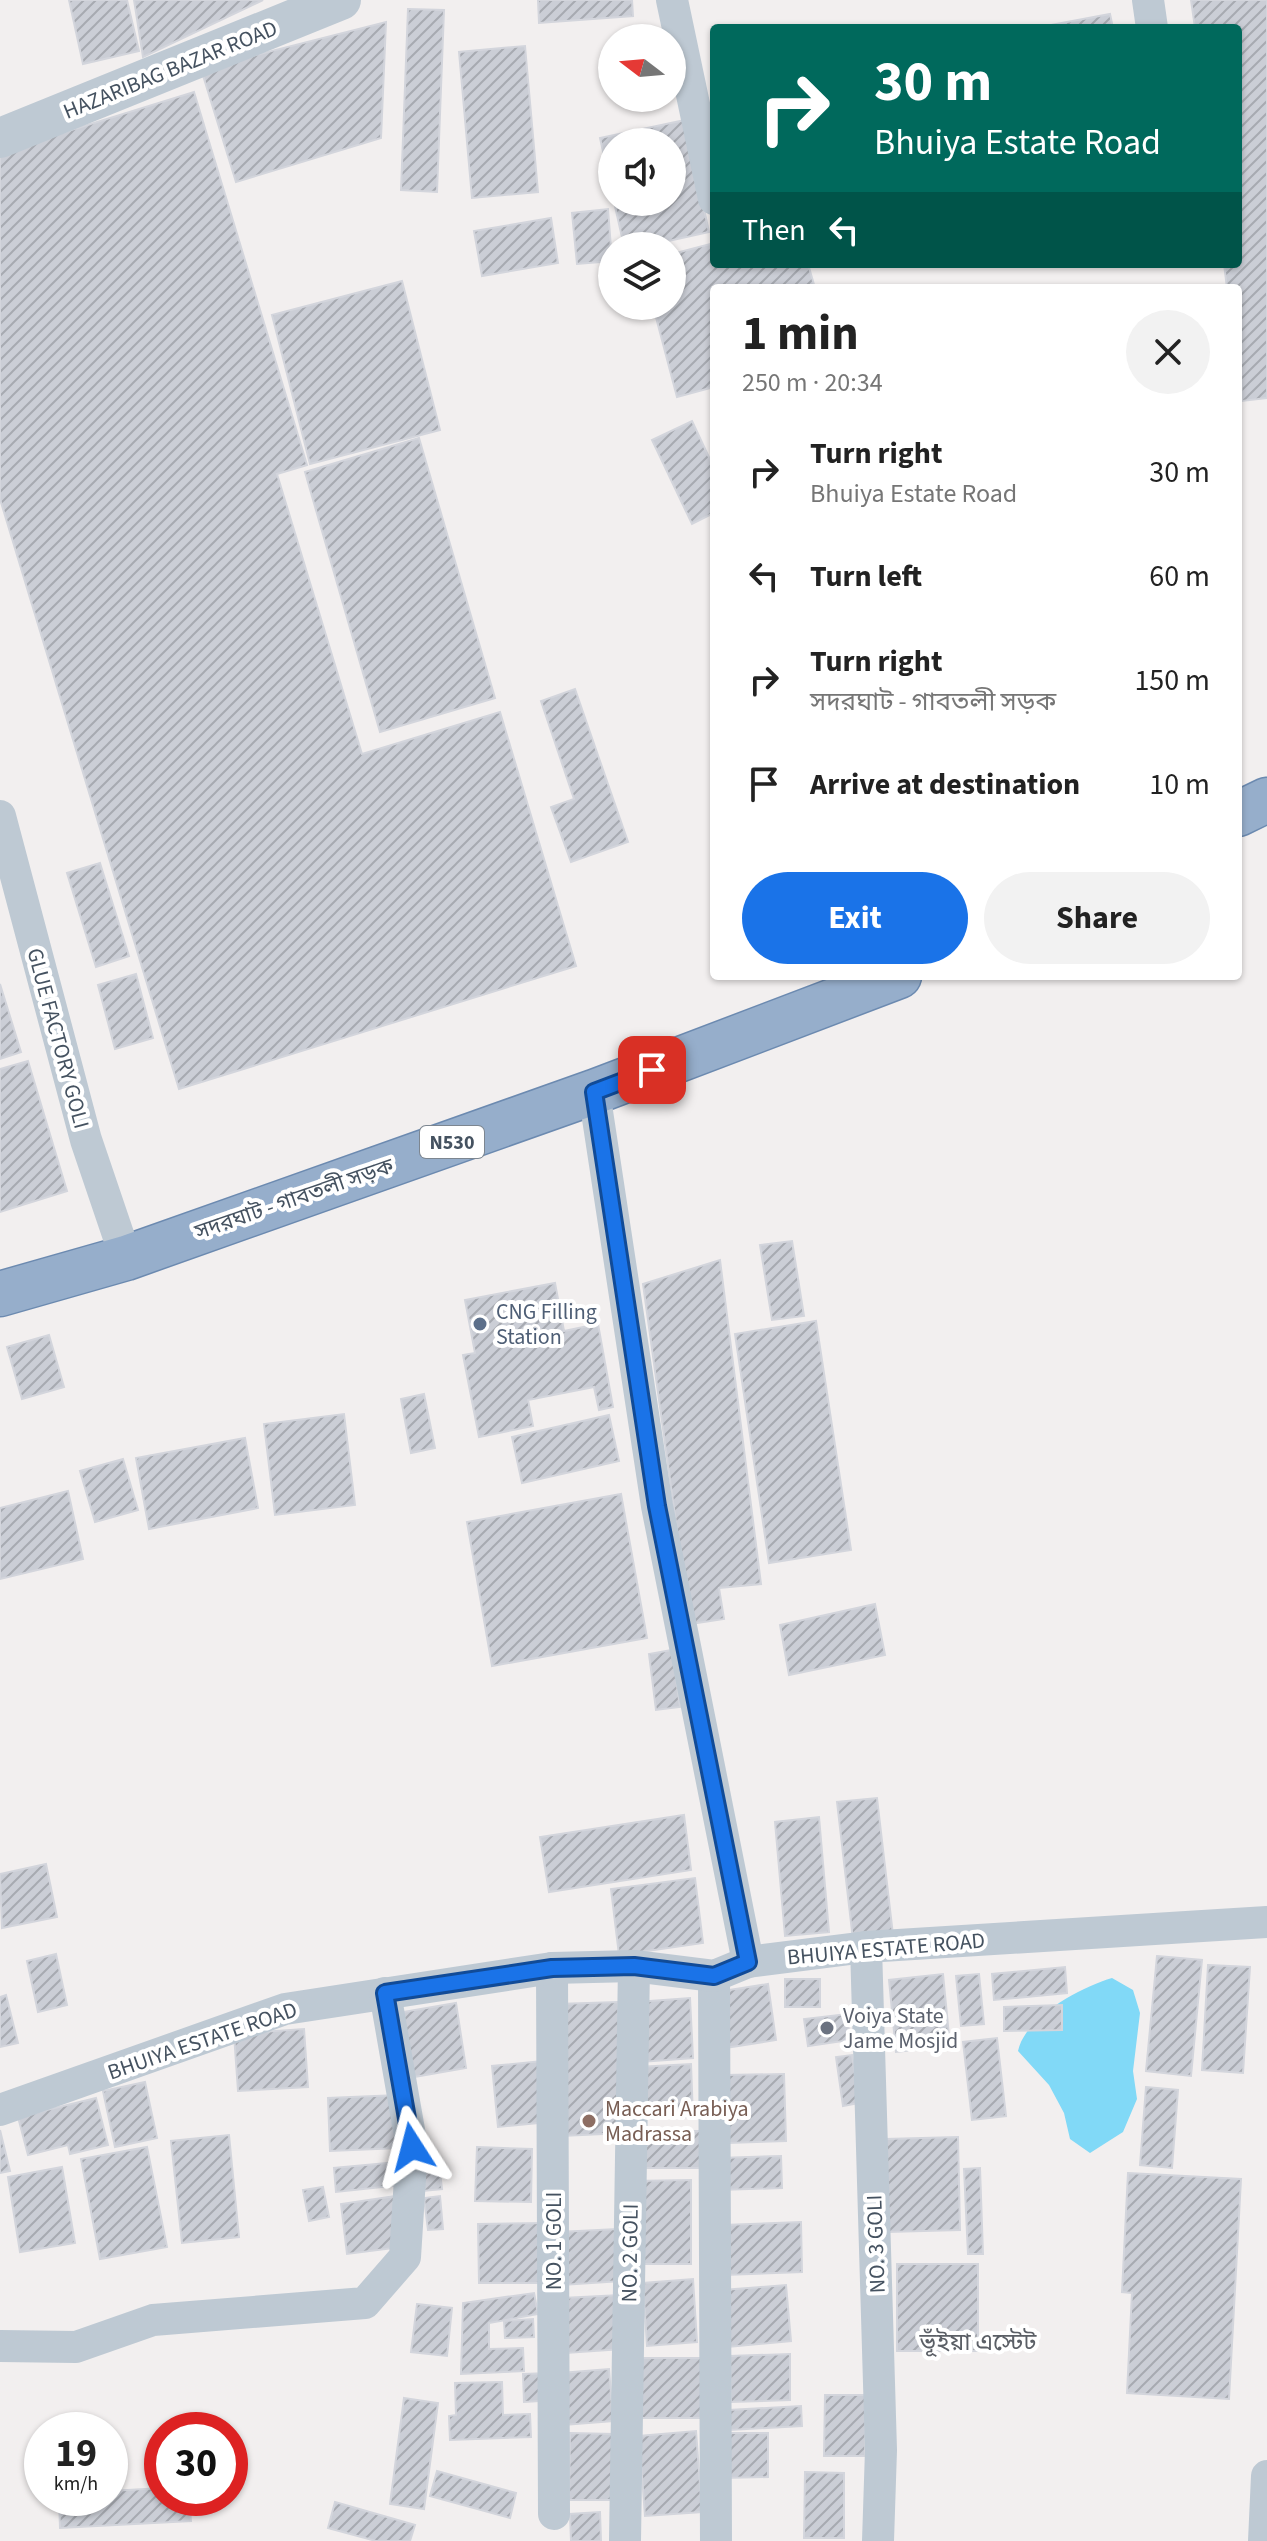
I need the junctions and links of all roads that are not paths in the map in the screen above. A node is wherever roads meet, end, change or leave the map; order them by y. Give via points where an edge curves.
1 (341, 0) edge
2 (672, 0) edge
3 (1148, 0) edge
4 (1151, 24) edge
5 (0, 138) edge
6 (710, 180) edge
7 (1267, 800) edge
8 (1242, 812) edge
9 (0, 816) edge
10 (888, 980) edge
11 (594, 1092) junction
12 (126, 1258) junction
13 (0, 1294) edge
14 (1267, 1922) edge
15 (866, 1947) junction
16 (748, 1962) junction
17 (634, 1966) junction
18 (552, 1968) junction
19 (714, 1976) junction
20 (385, 1993) junction
21 (0, 2110) edge
22 (0, 2346) edge
23 (1267, 2476) edge
24 (554, 2514) dead end
25 (625, 2541) edge
26 (716, 2541) edge
27 (878, 2541) edge
28 (1264, 2541) edge

1 - 5 street, HAZARIBAG BAZAR ROAD
2 - 6 street
3 - 4 street
7 - 8 highway
9 - 12 street, GLUE FACTORY GOLI via 86,1140
10 - 11 highway, সদরঘাট - গাবতলী সড়ক / N530
11 - 12 highway, সদরঘাট - গাবতলী সড়ক / N530
11 - 16 street via 657,1506
12 - 13 highway, সদরঘাট - গাবতলী সড়ক / N530
14 - 15 street, BHUIYA ESTATE ROAD
15 - 16 street, BHUIYA ESTATE ROAD
15 - 27 street, NO. 3 GOLI via 881,2450
16 - 19 street, BHUIYA ESTATE ROAD
17 - 18 street, BHUIYA ESTATE ROAD
17 - 19 street, BHUIYA ESTATE ROAD
17 - 25 street, NO. 2 GOLI
18 - 20 street, BHUIYA ESTATE ROAD
18 - 24 street, NO. 1 GOLI
19 - 26 street
20 - 21 street, BHUIYA ESTATE ROAD via 285,2009
20 - 22 street via 412,2147 405,2257 365,2303 153,2320 76,2347
23 - 28 street

